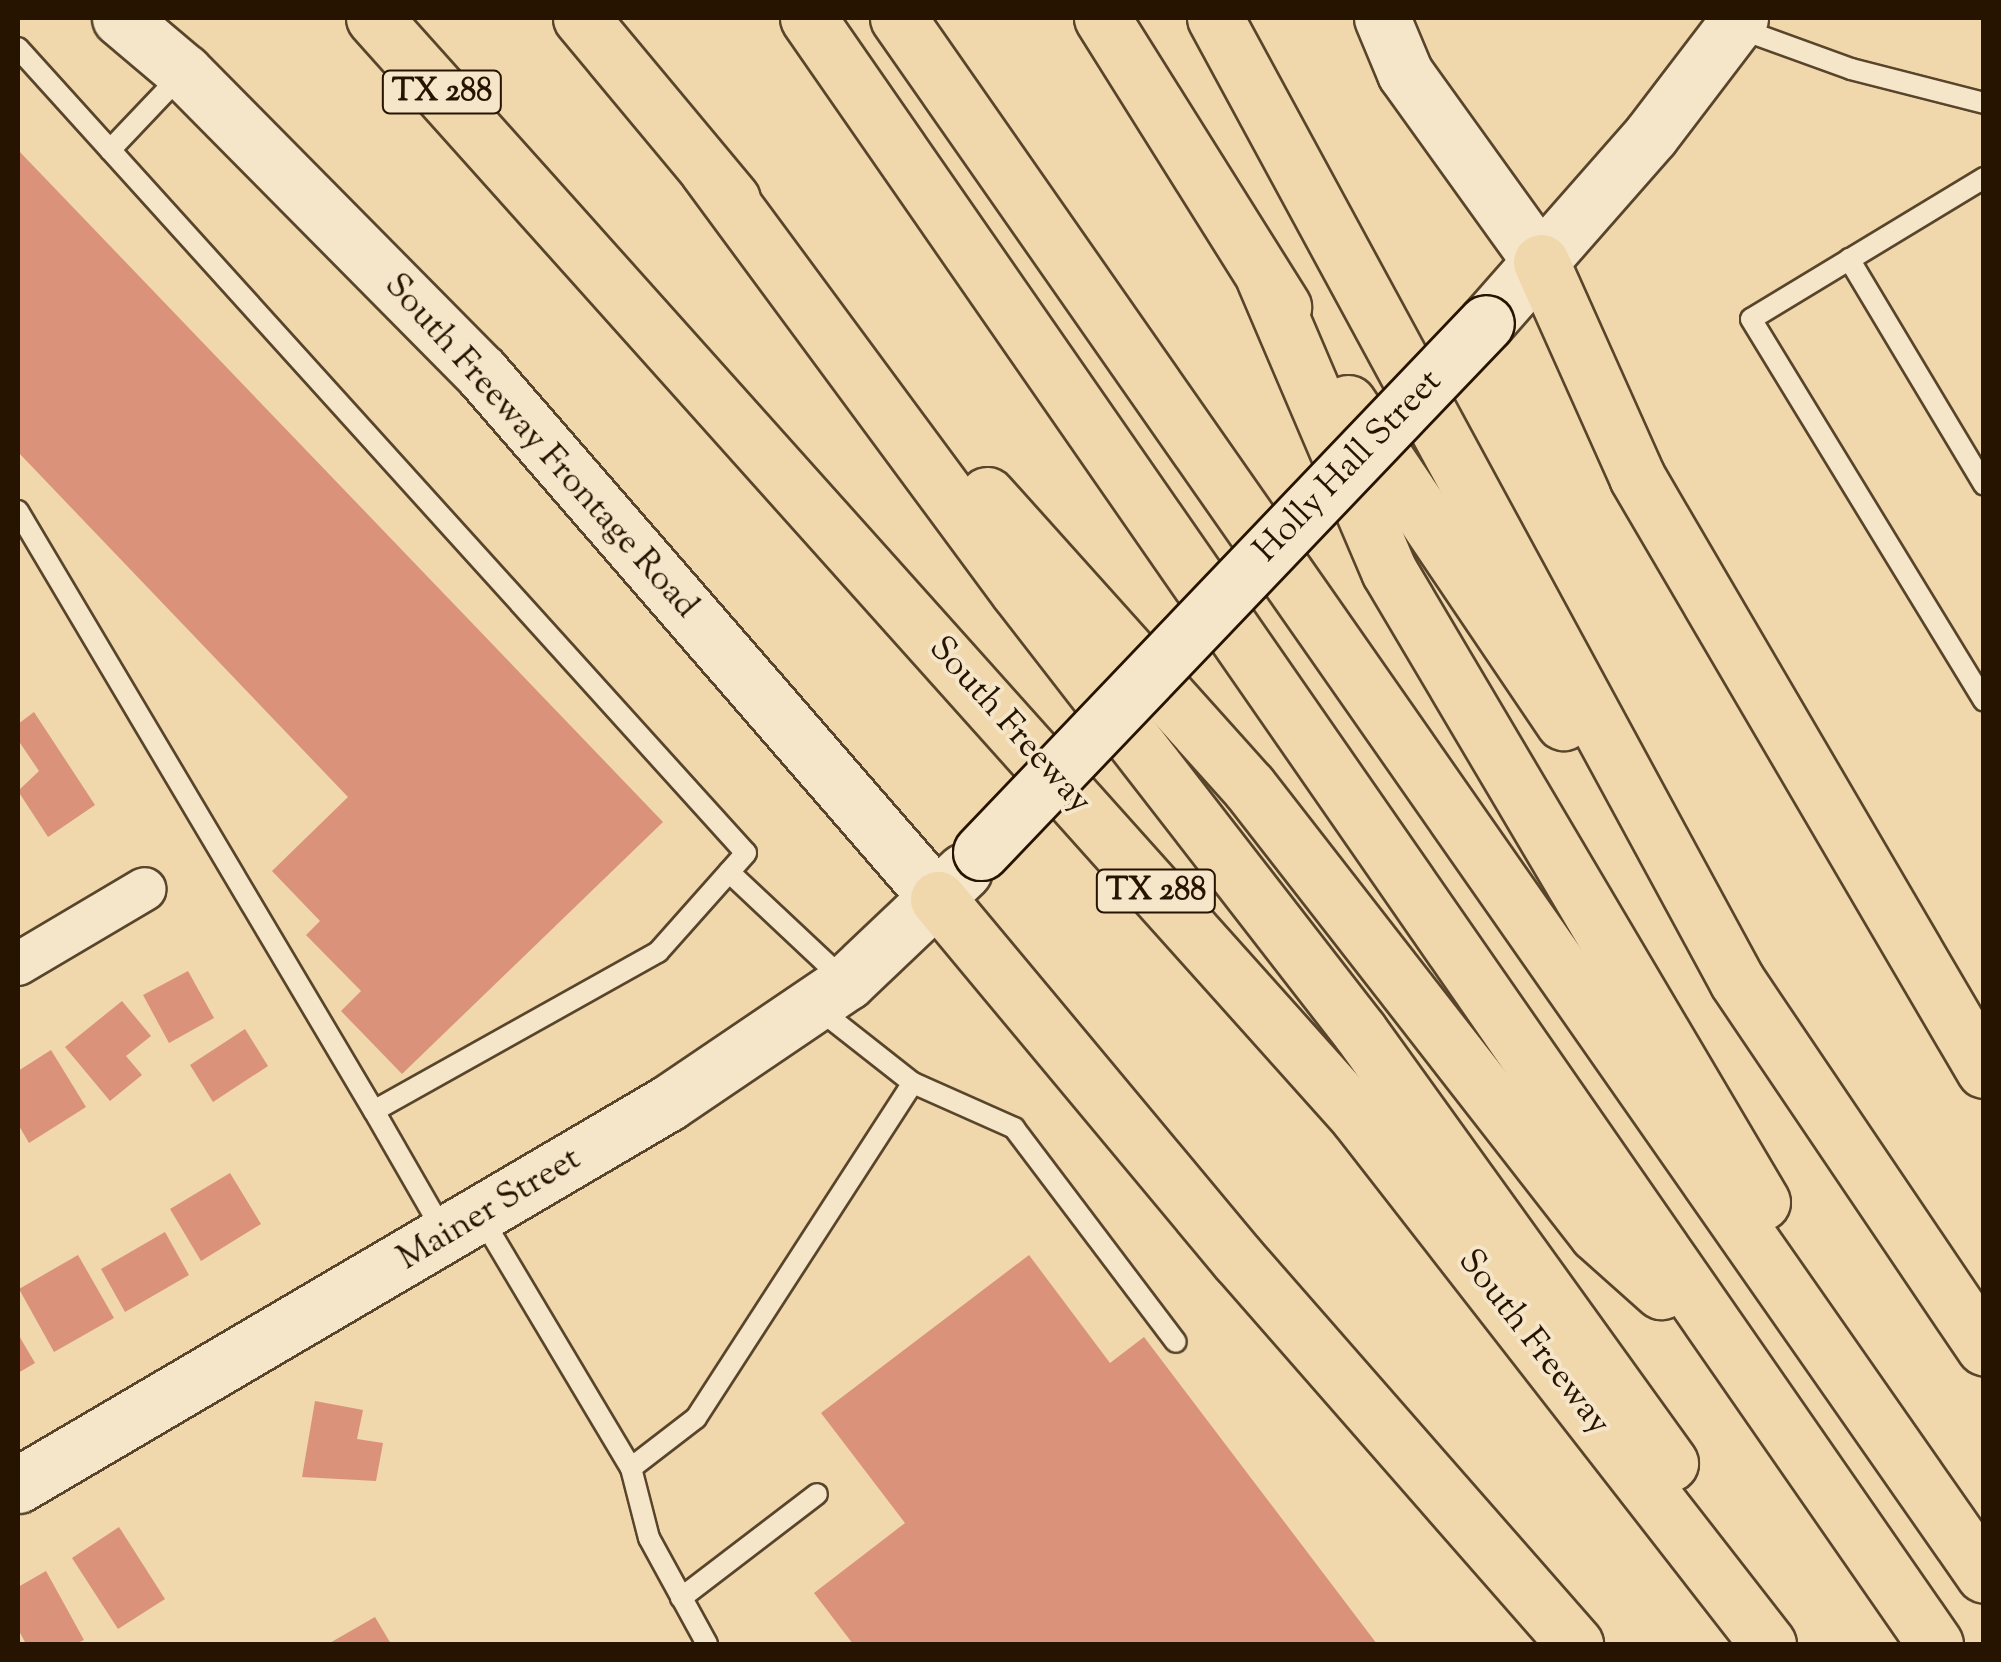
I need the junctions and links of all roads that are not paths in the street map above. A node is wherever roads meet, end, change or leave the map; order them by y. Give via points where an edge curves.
1 (120, 18) edge
2 (374, 18) edge
3 (581, 18) edge
4 (808, 18) edge
5 (898, 18) edge
6 (1102, 18) edge
7 (1215, 18) edge
8 (1382, 18) edge
9 (1731, 20) edge
10 (18, 48) edge
11 (184, 72) junction
12 (1984, 103) edge
13 (110, 150) junction
14 (707, 170) junction
15 (1984, 178) edge
16 (1850, 259) junction
17 (1541, 262) junction
18 (1264, 278) junction
19 (1984, 486) edge
20 (18, 511) edge
21 (1984, 702) edge
22 (730, 872) junction
23 (145, 889) dead end
24 (938, 899) junction
25 (18, 964) edge
26 (1738, 981) junction
27 (830, 994) junction
28 (1984, 1070) edge
29 (912, 1082) junction
30 (374, 1111) junction
31 (463, 1226) junction
32 (1176, 1342) dead end
33 (1984, 1347) edge
34 (1726, 1349) junction
35 (631, 1468) junction
36 (18, 1485) edge
37 (817, 1494) dead end
38 (1984, 1520) edge
39 (1984, 1575) edge
40 (682, 1598) junction
41 (707, 1644) edge
42 (1575, 1644) edge
43 (1768, 1644) edge
44 (1788, 1644) edge
45 (1935, 1644) edge

1 - 11 street, South Freeway Frontage Road
2 - 43 highway, South Freeway / TX 288 via 1358,1116
3 - 14 highway
4 - 34 highway
5 - 39 highway
6 - 18 highway
7 - 26 highway
8 - 17 street via 1405,73
9 - 12 lane via 1851,69
9 - 17 street, Holly Hall Street
10 - 13 lane
11 - 13 lane
11 - 24 street, South Freeway Frontage Road via 481,372
13 - 22 lane via 746,853
14 - 34 highway via 1249,786 1597,1234
14 - 44 highway via 1018,592 1360,1032 1646,1428
15 - 16 lane
16 - 19 lane
16 - 21 lane via 1751,320
17 - 24 street, Holly Hall Street, bridge
17 - 28 highway via 1638,477
18 - 26 highway
18 - 38 highway via 1389,570 1459,696 1780,1231
20 - 30 lane
22 - 27 lane
22 - 30 lane via 658,952
23 - 25 street
24 - 27 street, Mainer Street
24 - 42 highway via 1238,1259
26 - 33 highway
27 - 29 lane
27 - 31 street, Mainer Street via 668,1103
29 - 32 lane via 1014,1128
29 - 35 lane via 696,1418
30 - 31 lane
31 - 35 lane
31 - 36 street, Mainer Street
34 - 45 highway
35 - 40 lane via 648,1538
37 - 40 lane
40 - 41 lane

